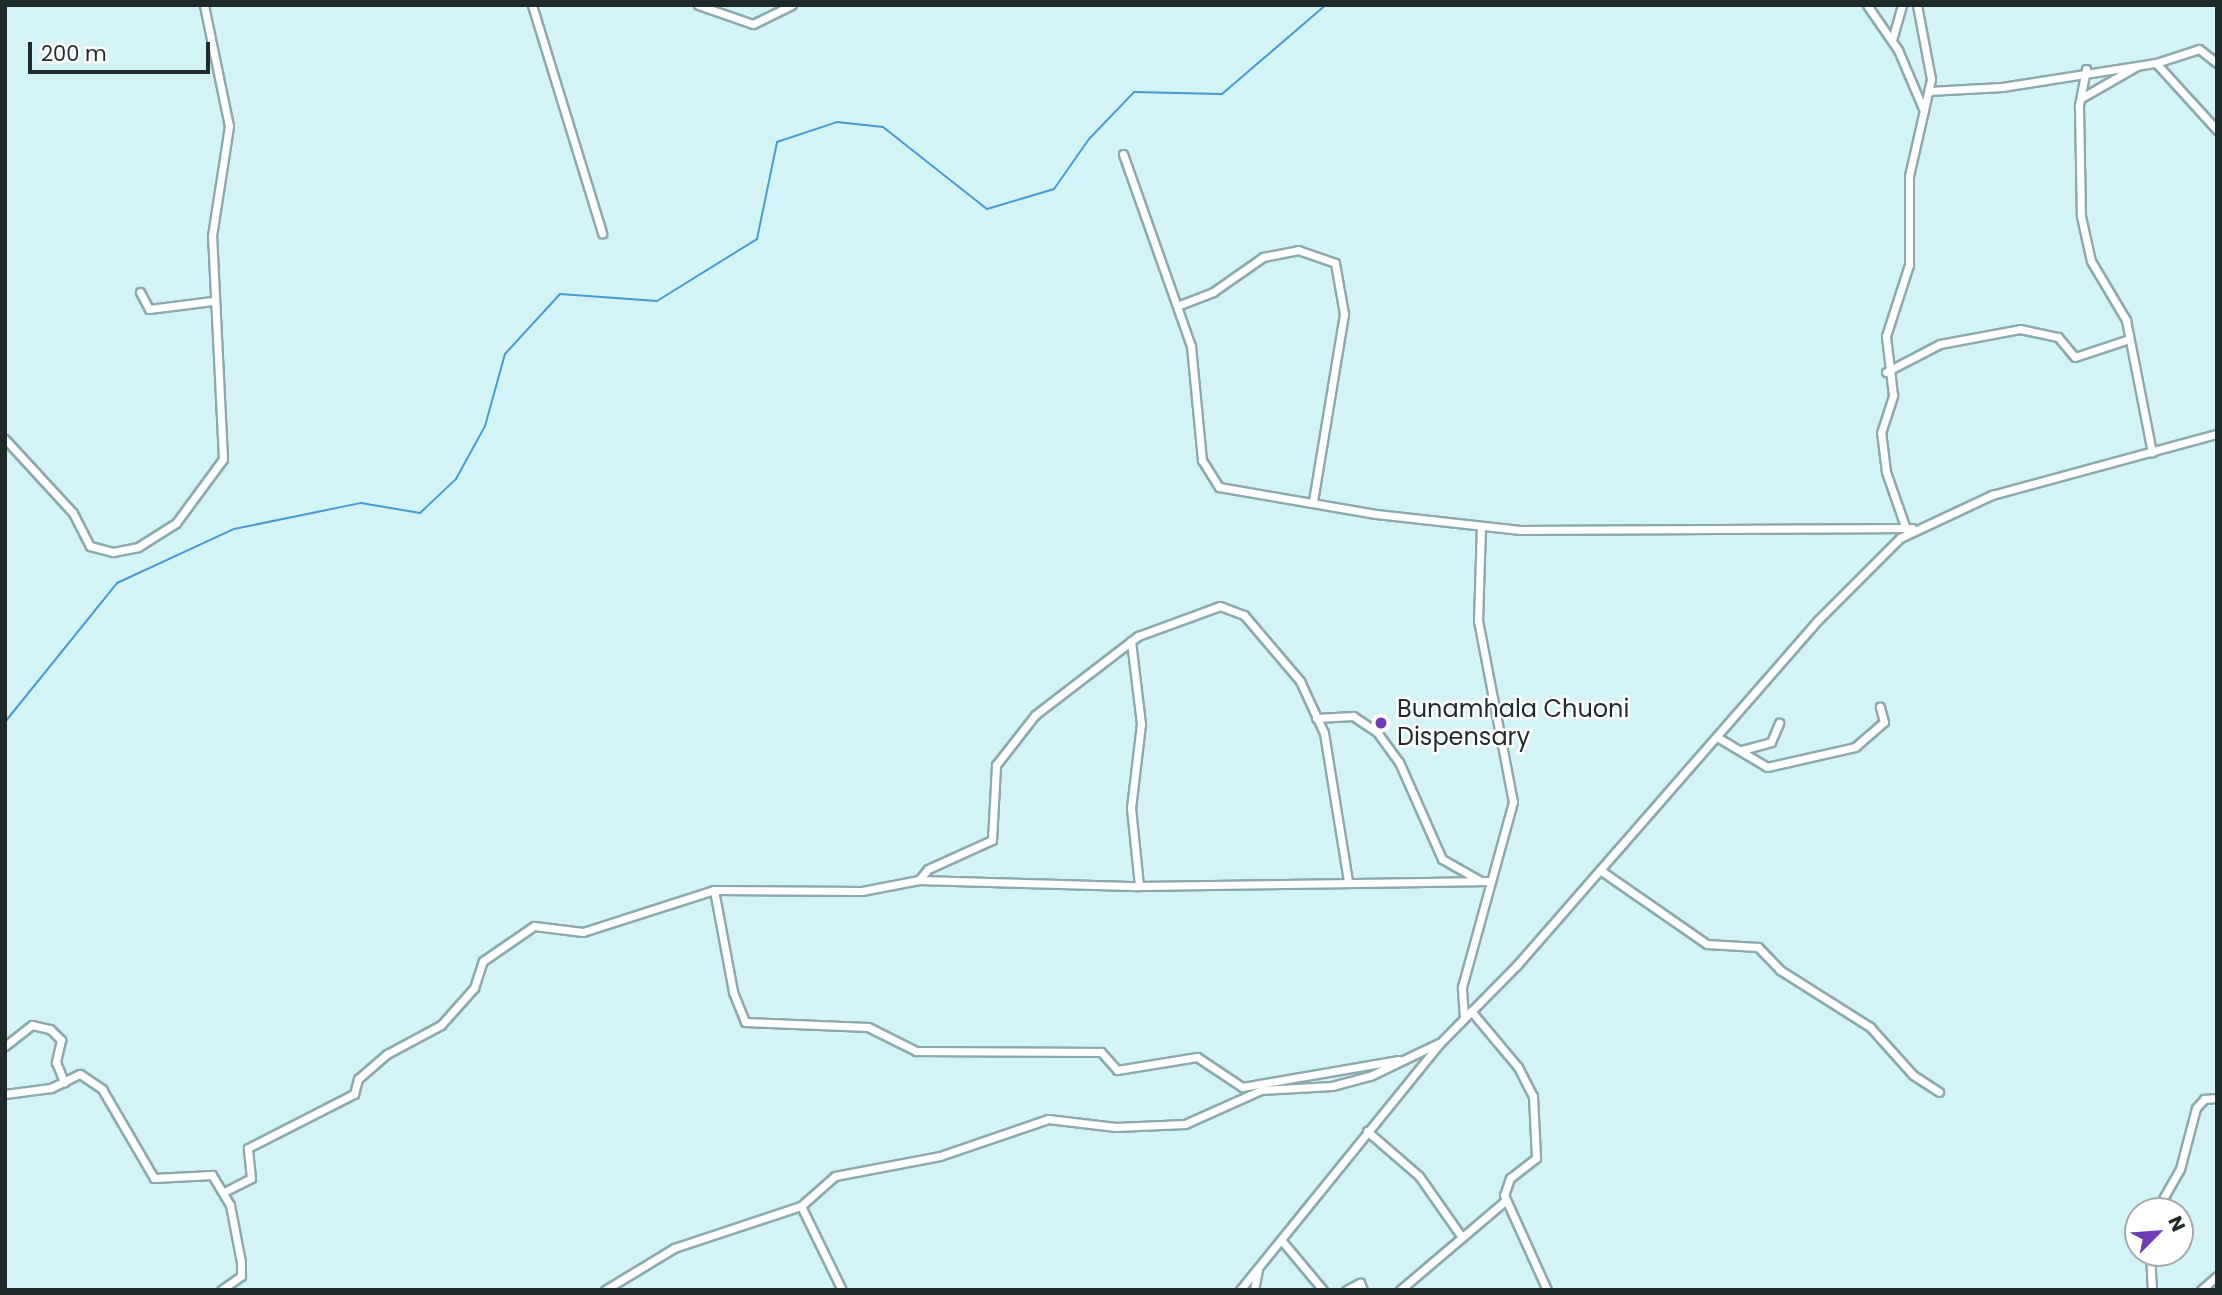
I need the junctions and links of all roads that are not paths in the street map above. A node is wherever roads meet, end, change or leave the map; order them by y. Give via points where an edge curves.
1 (204, 5) edge
2 (532, 5) edge
3 (698, 5) edge
4 (792, 5) edge
5 (1867, 5) edge
6 (1902, 5) edge
7 (1917, 5) edge
8 (1892, 41) junction
9 (2156, 63) junction
10 (2217, 63) edge
11 (2137, 65) junction
12 (2086, 69) junction
13 (1929, 91) junction
14 (2083, 97) junction
15 (1925, 115) junction
16 (2217, 130) edge
17 (1123, 154) dead end
18 (602, 233) dead end
19 (140, 292) dead end
20 (212, 301) junction
21 (1177, 306) junction
22 (2126, 340) junction
23 (1886, 372) junction
24 (2217, 434) edge
25 (5, 439) edge
26 (2152, 452) junction
27 (1313, 502) junction
28 (1481, 527) junction
29 (1909, 528) junction
30 (1131, 641) junction
31 (1880, 706) dead end
32 (1316, 718) junction
33 (1780, 723) dead end
34 (1717, 737) junction
35 (1742, 750) junction
36 (1600, 870) junction
37 (919, 880) junction
38 (1479, 880) junction
39 (1348, 881) junction
40 (1489, 881) junction
41 (1139, 886) junction
42 (714, 890) junction
43 (1467, 1015) junction
44 (1440, 1043) junction
45 (5, 1046) edge
46 (1411, 1057) junction
47 (64, 1082) junction
48 (1939, 1091) dead end
49 (5, 1094) edge
50 (2217, 1098) edge
51 (1367, 1130) junction
52 (224, 1192) junction
53 (2164, 1197) edge
54 (1506, 1201) junction
55 (801, 1206) junction
56 (1461, 1236) junction
57 (1282, 1241) junction
58 (2151, 1267) edge
59 (1258, 1269) junction
60 (2217, 1276) edge
61 (221, 1290) edge
62 (605, 1290) edge
63 (842, 1290) edge
64 (1240, 1290) edge
65 (1254, 1290) edge
66 (1323, 1290) edge
67 (1346, 1290) edge
68 (1363, 1290) edge
69 (1400, 1290) edge
70 (1547, 1290) edge
71 (2152, 1290) edge
72 (2202, 1290) edge

1 - 20 street via 229,126 214,208
2 - 18 street
3 - 4 street via 753,24
5 - 8 street
6 - 8 street
7 - 13 street via 1932,67
8 - 15 street
9 - 10 street via 2199,49
9 - 11 street
9 - 16 street
11 - 12 street
11 - 14 street
12 - 13 street via 2002,87
12 - 14 street
13 - 15 street
14 - 22 street via 2081,216 2091,261 2126,320
15 - 23 street via 1909,176 1909,265 1890,318
17 - 21 street
19 - 20 street via 149,309
20 - 25 street via 224,457 194,503 160,536 120,553 90,546 74,513
21 - 27 street via 1194,355 1202,460 1209,479 1219,487
21 - 27 street via 1213,292 1264,257 1298,250 1335,262 1344,314
22 - 23 street via 2070,357 2057,337 2020,329 1940,344
22 - 26 street
23 - 29 street via 1893,395 1881,446
24 - 26 street
26 - 29 street via 1992,495
27 - 28 street
28 - 29 street
28 - 40 street via 1478,621 1513,789
29 - 34 street via 1865,569
30 - 32 street via 1211,608 1233,608 1297,675
30 - 37 street via 1035,715 998,762 992,840 925,870
30 - 41 street via 1142,724 1131,808
31 - 35 street via 1884,722 1852,748 1762,768
32 - 38 street via 1353,716 1377,732 1399,762 1442,859
32 - 39 street via 1324,733
33 - 35 street via 1771,742
34 - 35 street
34 - 36 street
36 - 43 street
36 - 48 street via 1707,944 1758,947 1780,970 1870,1027 1913,1075
37 - 41 street
37 - 42 street via 862,891
38 - 39 street
38 - 40 street
39 - 41 street
40 - 43 street via 1462,986
42 - 46 street via 745,1021 868,1027 916,1051 1101,1052 1117,1070 1192,1056 1242,1087
42 - 52 street via 583,932 527,929 483,961 474,988 441,1026 387,1054 358,1079 354,1094 248,1149 251,1178
43 - 44 street
43 - 54 street via 1518,1067 1535,1105 1536,1158 1510,1178
44 - 46 street
44 - 51 street
45 - 47 street via 32,1025 50,1028 61,1041 56,1062
46 - 55 street via 1332,1086 1261,1090 1174,1126 1048,1119 940,1156 835,1176
47 - 49 street
47 - 52 street via 80,1074 97,1083 156,1179 209,1173
50 - 53 street via 2204,1099 2196,1108 2180,1169
51 - 56 street via 1419,1175
51 - 57 street
52 - 61 street via 241,1270
54 - 56 street
54 - 70 street
55 - 62 street via 674,1248
55 - 63 street
56 - 69 street
57 - 59 street
57 - 66 street
58 - 71 street
59 - 64 street
59 - 65 street
60 - 72 street
67 - 68 street via 1360,1283

